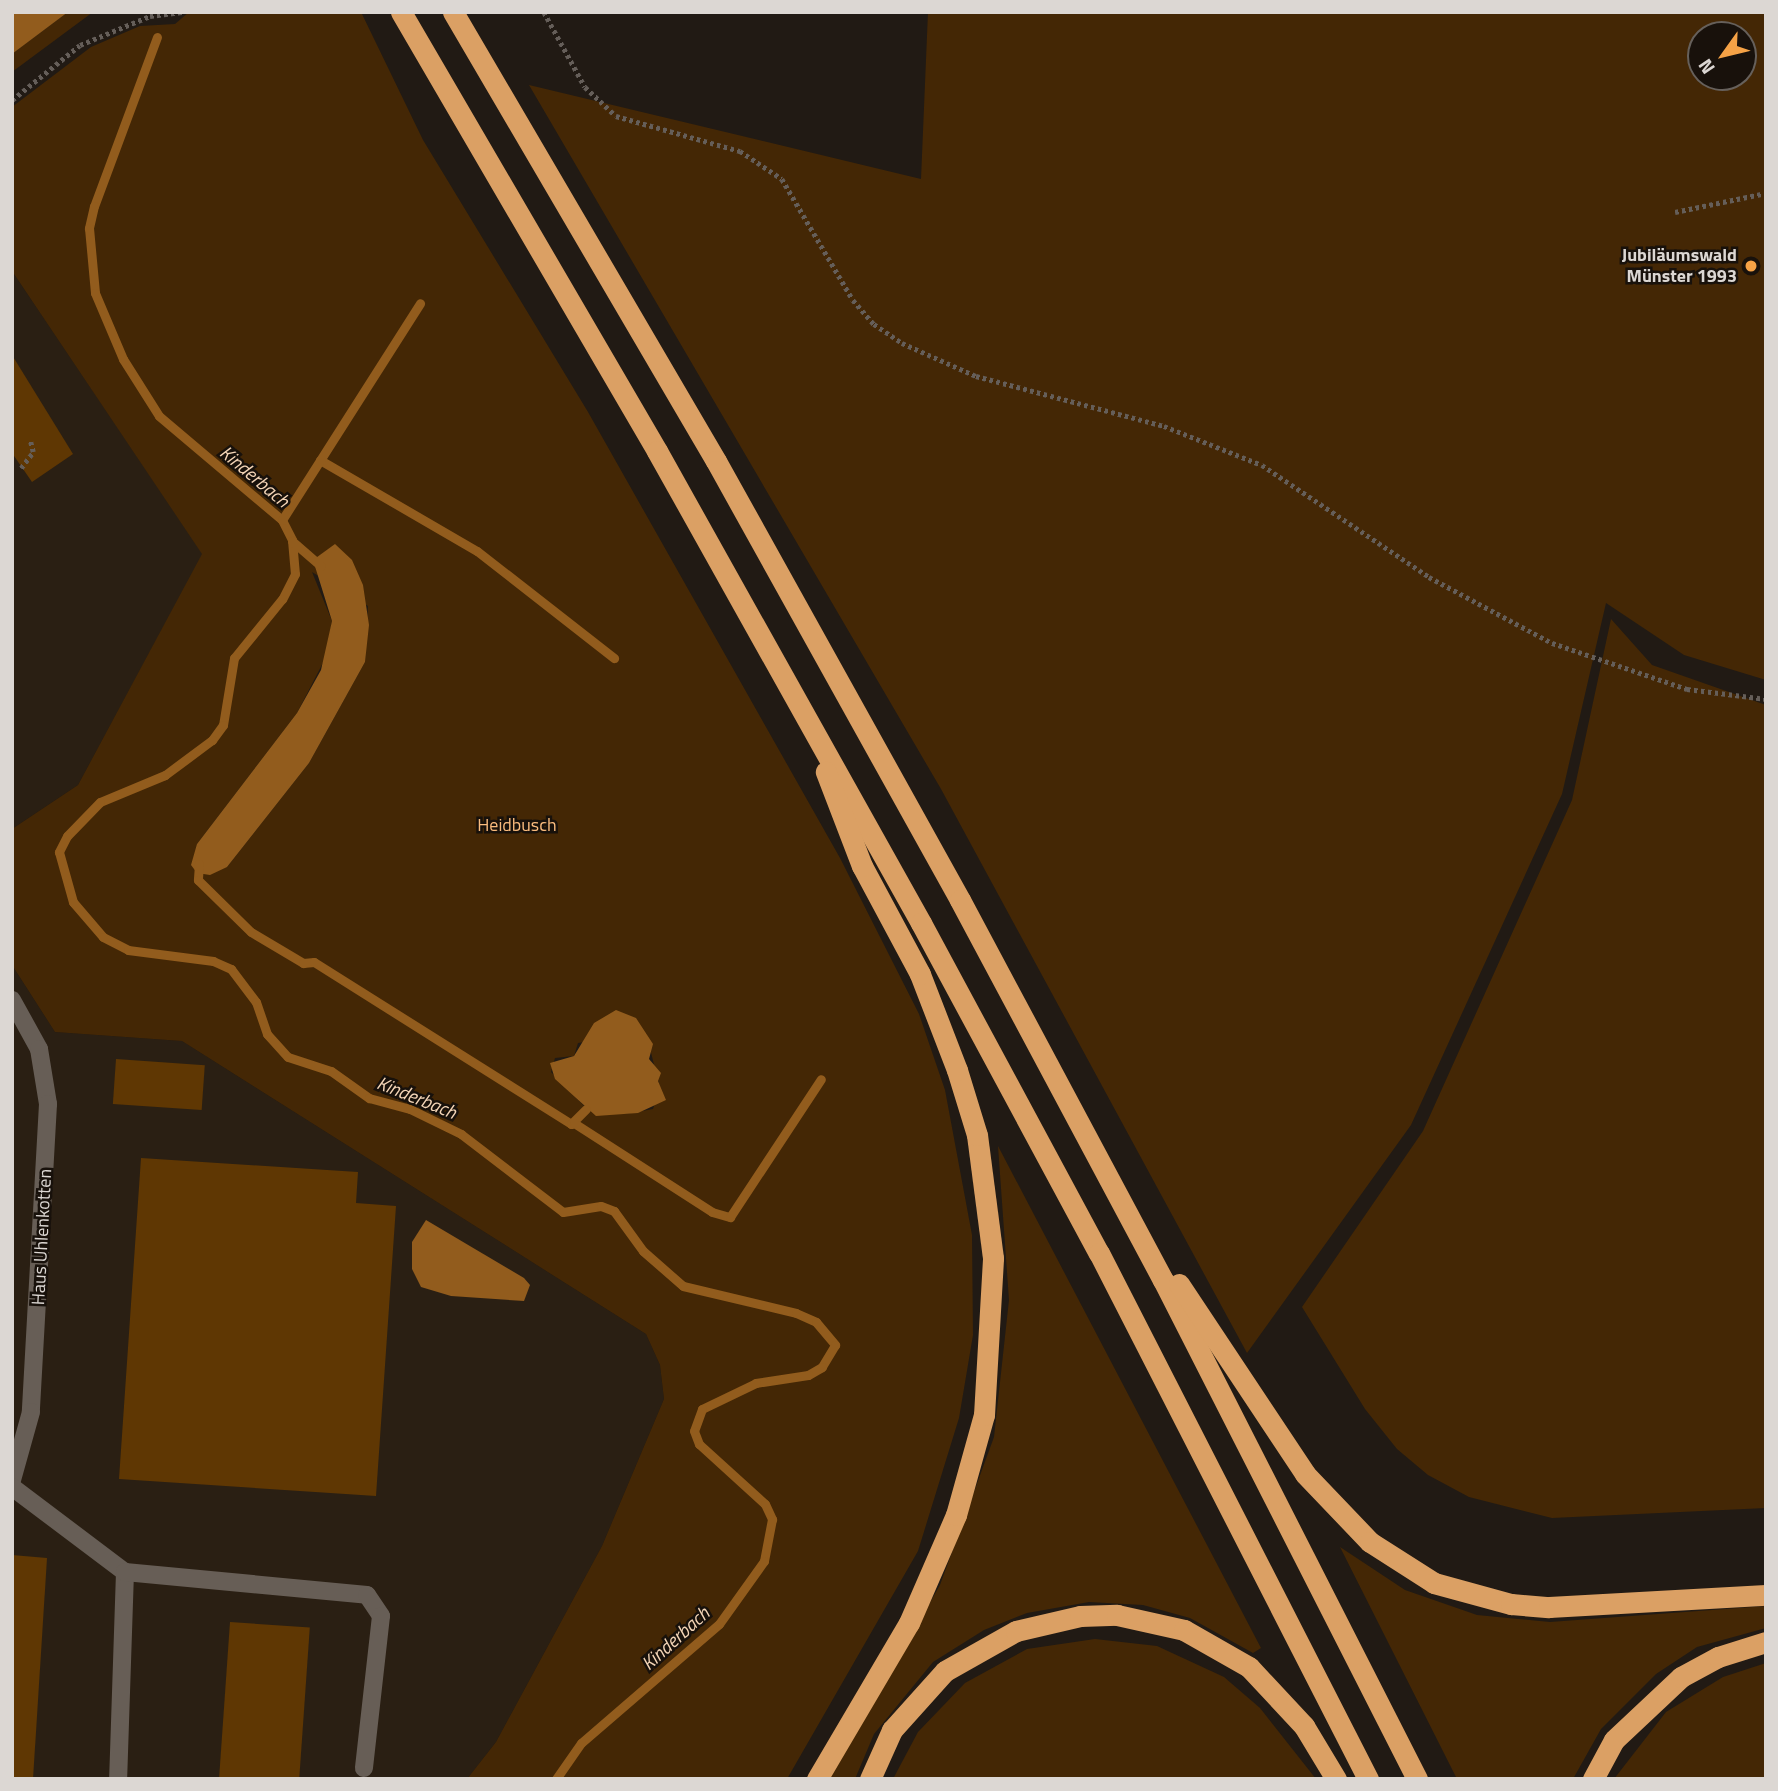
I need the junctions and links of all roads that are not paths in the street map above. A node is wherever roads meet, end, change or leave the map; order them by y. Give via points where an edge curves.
1 (401, 12) edge
2 (453, 12) edge
3 (794, 692) junction
4 (12, 1000) edge
5 (1084, 1131) junction
6 (12, 1480) edge
7 (12, 1487) edge
8 (125, 1572) junction
9 (1766, 1595) edge
10 (1766, 1642) edge
11 (363, 1768) dead end
12 (118, 1779) edge
13 (817, 1779) edge
14 (870, 1779) edge
15 (1336, 1779) edge
16 (1368, 1779) edge
17 (1418, 1779) edge
18 (1593, 1779) edge

1 - 3 highway
2 - 5 highway via 729,484
3 - 13 highway via 862,866 920,974 957,1070 977,1135 993,1258 984,1415 956,1515 909,1623
3 - 16 highway via 1099,1253
4 - 6 street, Haus Uhlenkotten via 39,1049 48,1117 31,1412
5 - 9 highway via 1298,1464 1344,1517 1399,1563 1434,1583 1511,1604 1590,1607
5 - 17 highway
7 - 8 street
8 - 11 street via 367,1595 381,1616
8 - 12 street
10 - 18 highway via 1718,1657 1673,1684 1614,1740
14 - 15 highway via 892,1730 945,1671 1016,1631 1080,1616 1117,1615 1184,1630 1249,1667 1304,1727

